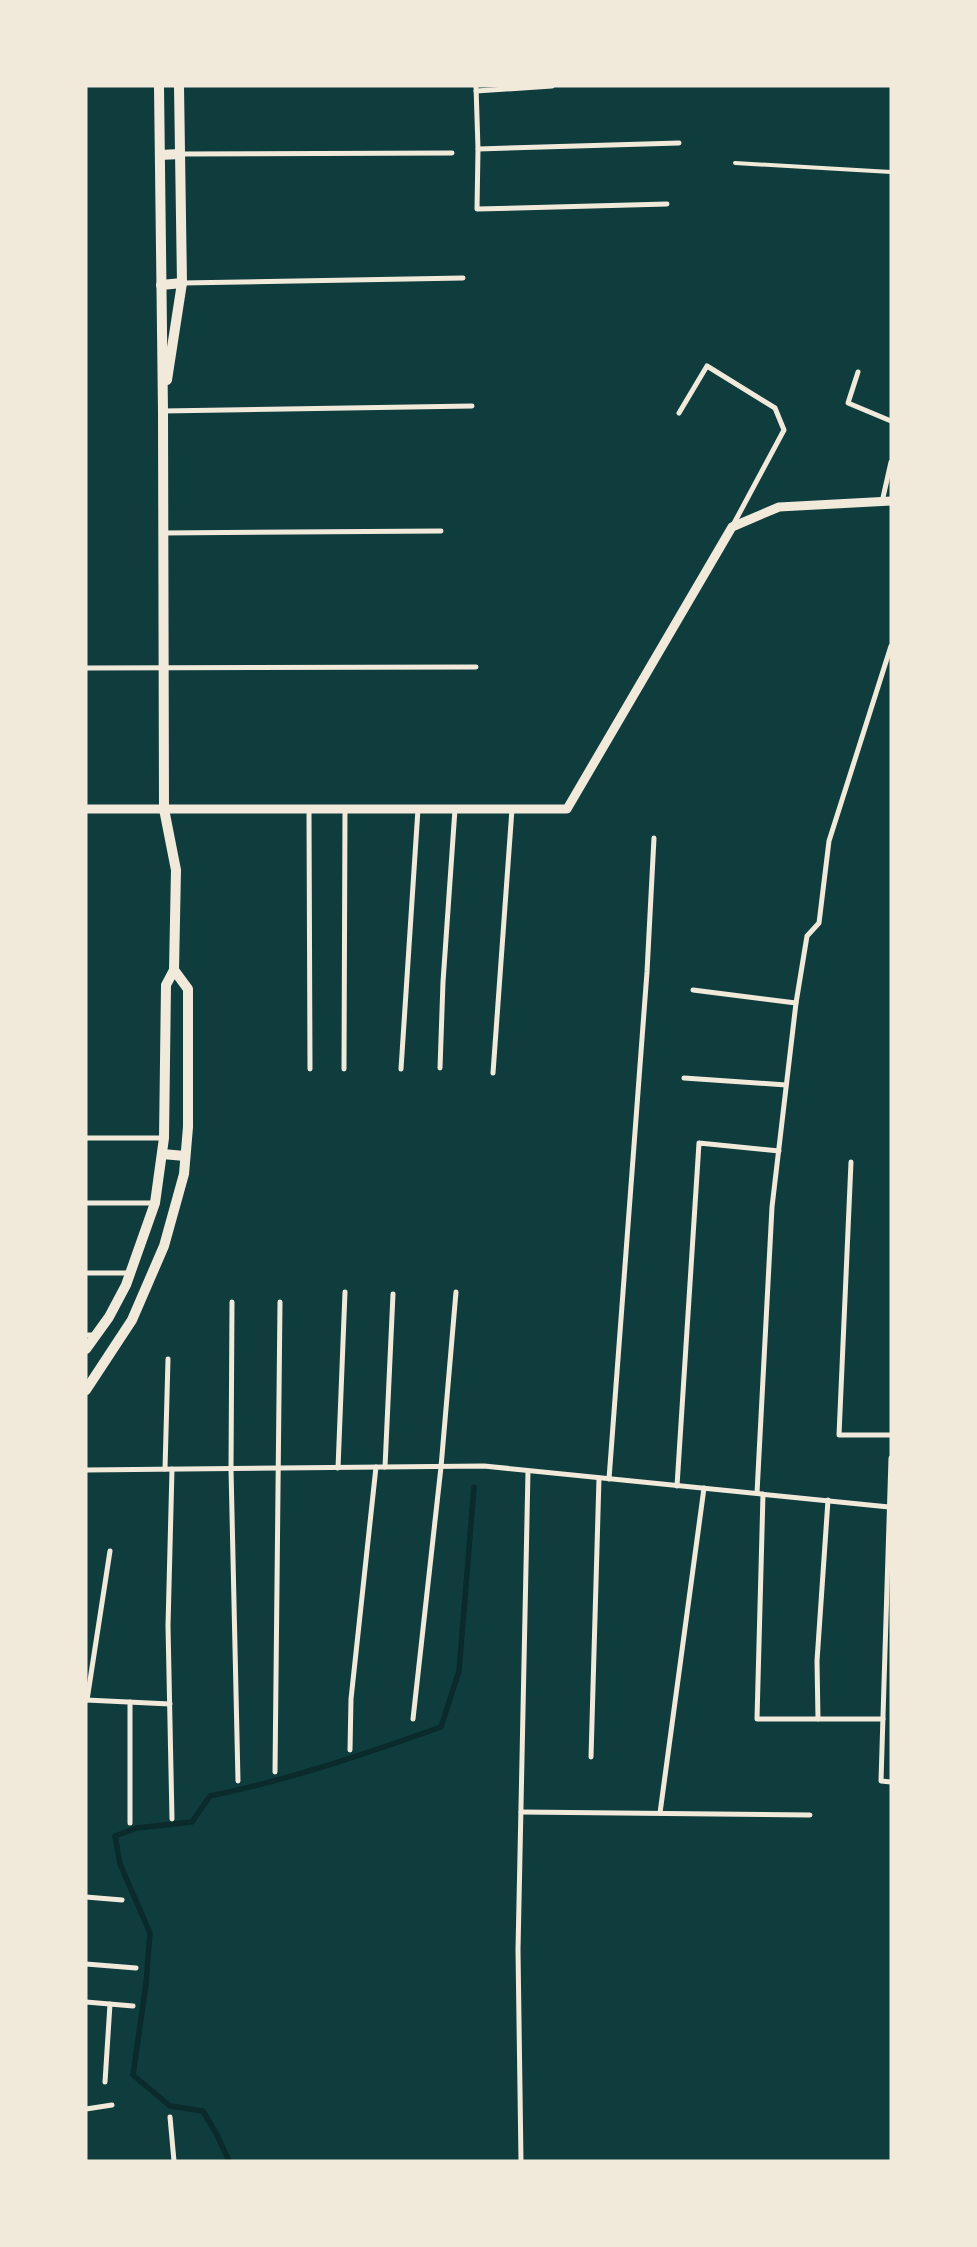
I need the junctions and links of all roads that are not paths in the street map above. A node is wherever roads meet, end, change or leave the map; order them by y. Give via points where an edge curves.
1 (159, 86) edge
2 (179, 86) edge
3 (552, 86) edge
4 (476, 88) edge
5 (679, 143) dead end
6 (478, 149) junction
7 (452, 153) dead end
8 (180, 154) junction
9 (160, 155) junction
10 (735, 164) dead end
11 (891, 172) edge
12 (667, 204) dead end
13 (463, 278) dead end
14 (182, 283) junction
15 (161, 285) junction
16 (858, 372) dead end
17 (472, 406) dead end
18 (163, 411) junction
19 (678, 414) dead end
20 (891, 421) edge
21 (891, 462) edge
22 (887, 501) edge
23 (732, 527) junction
24 (441, 531) dead end
25 (163, 533) junction
26 (891, 646) edge
27 (86, 668) edge
28 (164, 668) junction
29 (476, 668) dead end
30 (164, 809) junction
31 (309, 809) junction
32 (345, 809) junction
33 (418, 809) junction
34 (455, 809) junction
35 (512, 809) junction
36 (86, 810) edge
37 (654, 838) dead end
38 (174, 970) junction
39 (693, 990) dead end
40 (796, 1003) junction
41 (440, 1068) dead end
42 (310, 1069) dead end
43 (344, 1069) dead end
44 (401, 1069) dead end
45 (493, 1073) dead end
46 (684, 1078) dead end
47 (786, 1086) junction
48 (86, 1138) edge
49 (164, 1138) junction
50 (779, 1151) junction
51 (162, 1154) junction
52 (185, 1156) junction
53 (851, 1162) dead end
54 (155, 1203) junction
55 (86, 1204) edge
56 (86, 1273) edge
57 (130, 1273) junction
58 (345, 1292) dead end
59 (456, 1292) dead end
60 (393, 1294) dead end
61 (232, 1302) dead end
62 (280, 1302) dead end
63 (92, 1335) edge
64 (86, 1349) edge
65 (168, 1359) dead end
66 (86, 1390) edge
67 (891, 1435) edge
68 (891, 1458) edge
69 (376, 1467) junction
70 (386, 1467) junction
71 (440, 1467) junction
72 (278, 1468) junction
73 (338, 1468) junction
74 (172, 1469) junction
75 (231, 1469) junction
76 (86, 1470) edge
77 (165, 1470) junction
78 (528, 1471) junction
79 (599, 1478) junction
80 (609, 1479) junction
81 (677, 1486) junction
82 (704, 1488) junction
83 (756, 1494) junction
84 (764, 1494) junction
85 (828, 1500) junction
86 (889, 1506) junction
87 (110, 1551) dead end
88 (87, 1700) edge
89 (130, 1702) junction
90 (170, 1704) junction
91 (413, 1719) dead end
92 (818, 1719) junction
93 (883, 1719) junction
94 (350, 1750) dead end
95 (591, 1757) dead end
96 (276, 1772) dead end
97 (238, 1781) dead end
98 (891, 1782) edge
99 (521, 1812) junction
100 (660, 1813) junction
101 (810, 1815) dead end
102 (172, 1818) dead end
103 (130, 1823) dead end
104 (86, 1898) edge
105 (122, 1900) dead end
106 (86, 1964) edge
107 (136, 1968) dead end
108 (86, 2002) edge
109 (110, 2004) junction
110 (132, 2006) dead end
111 (105, 2082) dead end
112 (112, 2105) dead end
113 (86, 2109) edge
114 (170, 2117) dead end
115 (174, 2161) edge
116 (521, 2161) edge

1 - 9 main road
2 - 8 main road
3 - 4 street
4 - 6 street
5 - 6 street
6 - 12 street via 477,209
7 - 8 street
8 - 9 main road
8 - 14 main road
9 - 15 main road
10 - 11 lane
13 - 14 street
14 - 15 main road
14 - 18 main road
15 - 18 main road
16 - 20 street via 848,403
17 - 18 street
18 - 25 main road
19 - 23 street via 707,366 776,408 784,430
21 - 22 street
22 - 23 street via 780,507
23 - 35 street via 567,809
24 - 25 street
25 - 28 main road
26 - 40 street via 829,841 819,923 807,936
27 - 28 street
28 - 29 street
28 - 30 main road
30 - 31 street
30 - 36 street
30 - 38 main road via 176,870
31 - 32 street
31 - 42 street
32 - 33 street
32 - 43 street
33 - 34 street
33 - 44 street
34 - 35 street
34 - 41 street
35 - 45 street
37 - 80 street
38 - 49 main road via 166,985
38 - 52 main road via 188,990
39 - 40 street
40 - 47 street
46 - 47 street
47 - 50 street
48 - 49 street
49 - 51 main road
50 - 81 street via 699,1143
50 - 83 street via 772,1207
51 - 52 main road
51 - 54 main road
52 - 66 main road via 184,1174 164,1246 132,1320
53 - 67 street via 839,1435
54 - 55 street
54 - 57 main road
56 - 57 street
57 - 63 main road via 109,1317
58 - 73 street
59 - 71 street
60 - 70 street
61 - 75 street
62 - 72 street
63 - 64 main road
65 - 77 street
68 - 86 street
69 - 70 street
69 - 73 street
69 - 94 street via 351,1699
70 - 71 street
71 - 78 street via 484,1466
71 - 91 street
72 - 73 street
72 - 75 street
72 - 96 street
74 - 75 street
74 - 77 street
74 - 90 street via 168,1626
75 - 97 street
76 - 77 street
78 - 79 street
78 - 99 street
79 - 80 street
79 - 95 street
80 - 81 street
81 - 82 street
82 - 83 street
82 - 100 street
83 - 84 street
84 - 85 street
84 - 92 street via 757,1720
85 - 86 street
85 - 92 street via 817,1661
86 - 93 street
87 - 88 street
88 - 89 street
89 - 90 street
89 - 103 street
90 - 102 street
92 - 93 street
93 - 98 street via 881,1781
99 - 100 street
99 - 116 street via 518,1950
100 - 101 street
104 - 105 street
106 - 107 street
108 - 109 street
109 - 110 street
109 - 111 street
112 - 113 street
114 - 115 street

